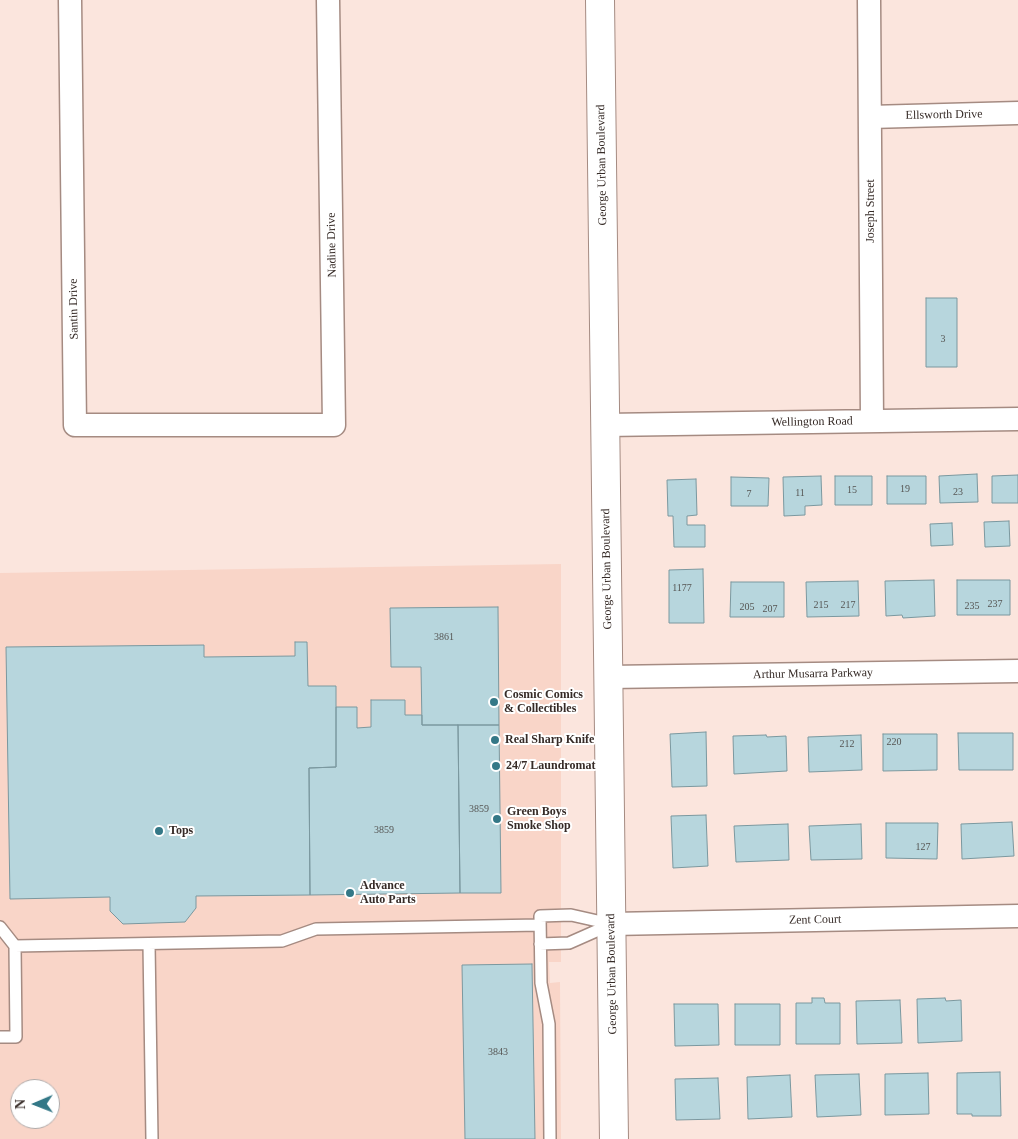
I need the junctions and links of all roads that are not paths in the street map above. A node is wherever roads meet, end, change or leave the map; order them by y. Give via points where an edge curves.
1 (70, 0) edge
2 (328, 0) edge
3 (600, 0) edge
4 (869, 0) edge
5 (1018, 114) edge
6 (870, 116) junction
7 (1018, 419) edge
8 (872, 421) junction
9 (268, 425) joint
10 (605, 425) junction
11 (1018, 671) edge
12 (609, 677) junction
13 (1018, 916) edge
14 (540, 920) junction
15 (612, 924) junction
16 (0, 927) edge
17 (149, 944) junction
18 (540, 944) junction
19 (15, 946) junction
20 (0, 1037) edge
21 (152, 1139) edge
22 (550, 1139) edge
23 (614, 1139) edge

1 - 9 street, Santin Drive via 75,425
2 - 9 street, Nadine Drive via 334,425
3 - 10 street, George Urban Boulevard
4 - 6 street, Joseph Street
5 - 6 street, Ellsworth Drive
6 - 8 street, Joseph Street
7 - 8 street, Wellington Road
8 - 10 street, Wellington Road
10 - 12 street, George Urban Boulevard
11 - 12 street, Arthur Musarra Parkway
12 - 15 street, George Urban Boulevard
13 - 15 street, Zent Court
14 - 15 lane via 571,915
14 - 17 lane via 316,928 282,942
14 - 18 lane
15 - 18 lane via 569,943
15 - 23 street, George Urban Boulevard
16 - 19 lane
17 - 19 lane
17 - 21 lane
18 - 22 lane via 541,983 549,1024
19 - 20 lane via 16,1037

